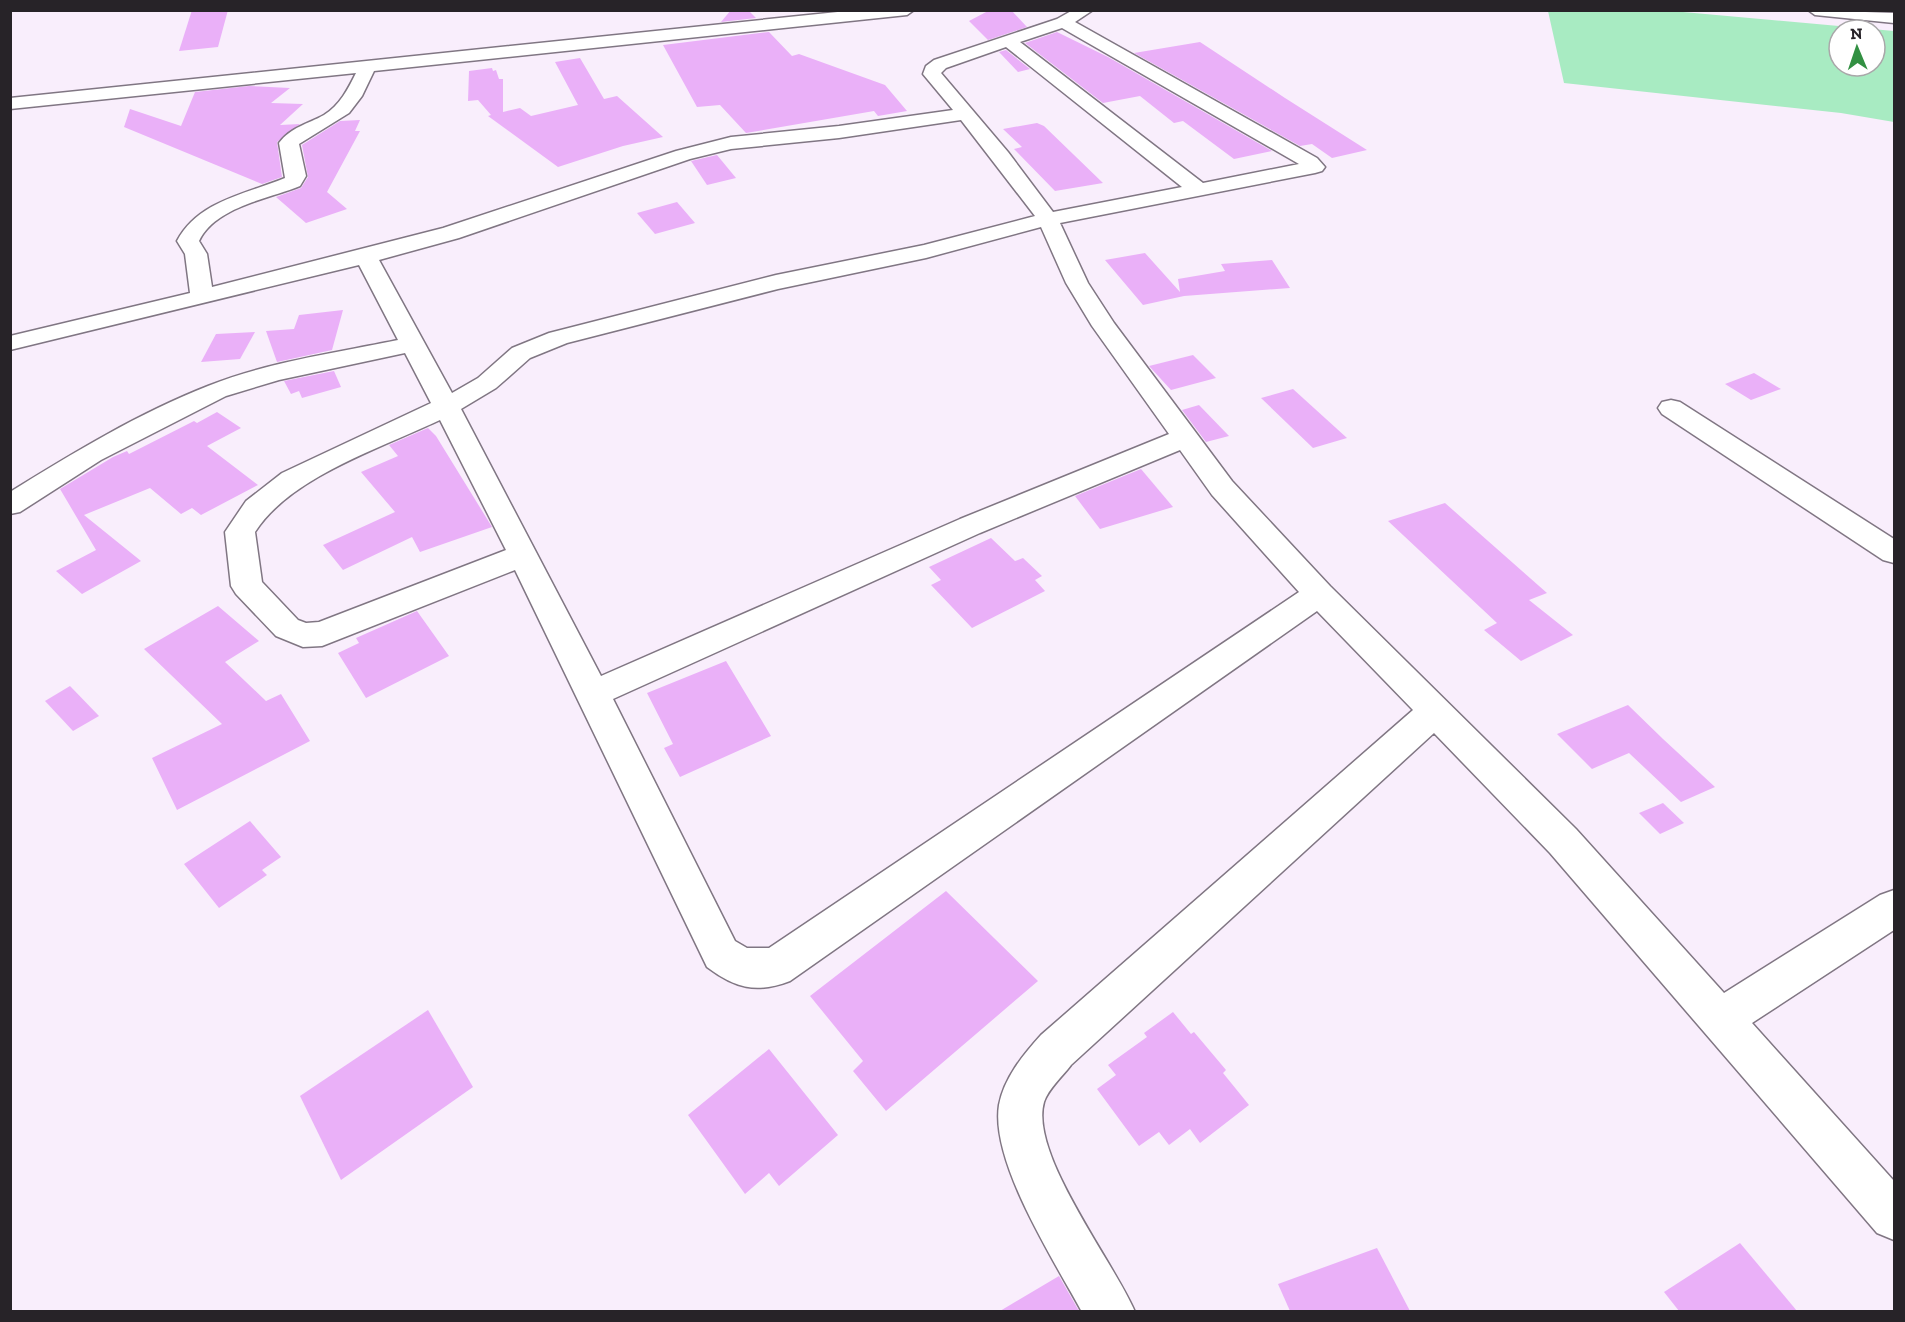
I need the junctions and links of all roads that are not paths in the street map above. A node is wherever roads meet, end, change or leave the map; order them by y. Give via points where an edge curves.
1 (907, 10) edge
2 (1086, 10) edge
3 (1815, 10) edge
4 (1894, 18) edge
5 (1063, 21) junction
6 (1008, 41) junction
7 (367, 68) junction
8 (10, 104) edge
9 (964, 114) junction
10 (1199, 190) junction
11 (1048, 219) junction
12 (366, 257) junction
13 (202, 296) junction
14 (10, 343) edge
15 (413, 344) junction
16 (447, 406) junction
17 (1671, 408) dead end
18 (1184, 438) junction
19 (10, 505) edge
20 (1894, 553) edge
21 (521, 556) junction
22 (1319, 594) junction
23 (594, 693) junction
24 (1435, 711) junction
25 (1894, 908) edge
26 (1721, 1019) junction
27 (1894, 1216) edge
28 (1110, 1311) edge

1 - 7 street
2 - 5 street
3 - 4 street
5 - 6 street
5 - 10 street via 1315,167
6 - 9 street via 932,70
6 - 10 street
7 - 8 street
7 - 13 street via 355,94 340,112 294,136 289,143 296,176 293,182 211,215 190,231 188,241 196,254
9 - 11 street
9 - 12 street via 839,132 762,138 683,155 451,233
10 - 11 street
11 - 16 street via 558,338 520,353 487,383
11 - 18 street via 1093,309
12 - 13 street
12 - 15 street
13 - 14 street
15 - 16 street
15 - 19 street via 273,374 216,392 91,454
16 - 21 street
16 - 21 street via 292,479 256,508 240,532 247,585 287,628 303,635 322,634
17 - 20 street
18 - 22 street via 1222,488
18 - 23 street via 960,531
21 - 23 street
22 - 23 street via 775,967 741,968 721,954
22 - 24 street
24 - 26 street via 1563,841
24 - 28 street via 1056,1050 1034,1077 1021,1106 1021,1133 1030,1166
25 - 26 street
26 - 27 street

